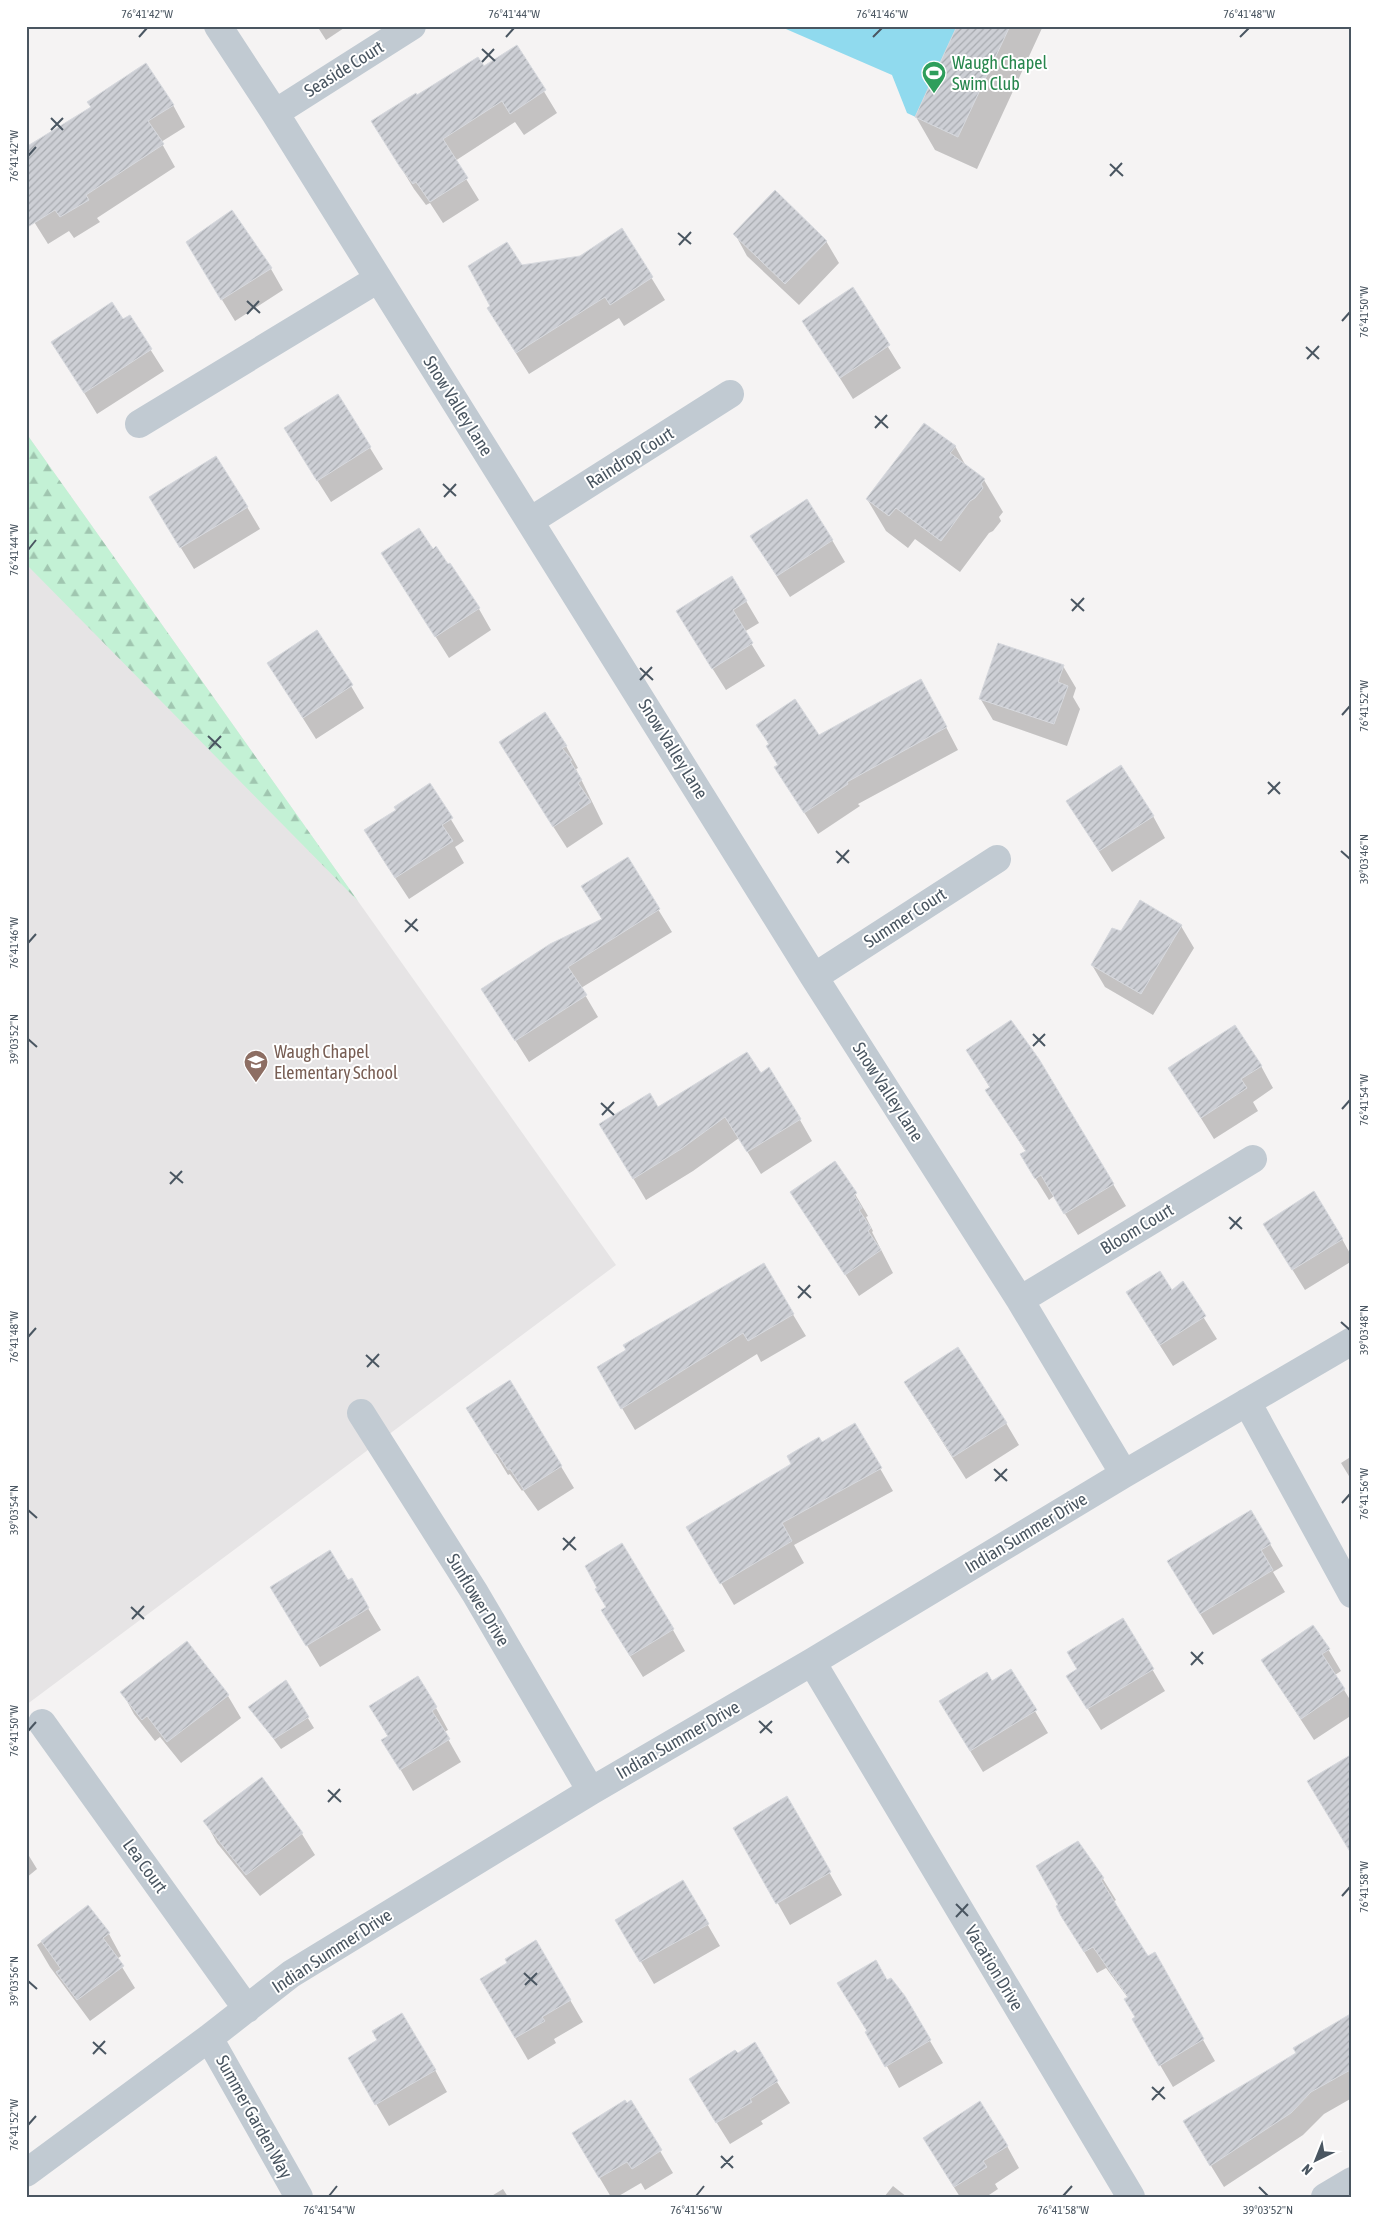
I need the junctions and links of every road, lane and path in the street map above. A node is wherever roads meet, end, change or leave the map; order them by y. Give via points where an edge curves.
1 (218, 26) edge
2 (412, 26) edge
3 (275, 113) junction
4 (378, 279) junction
5 (730, 394) dead end
6 (139, 424) dead end
7 (530, 521) junction
8 (997, 859) dead end
9 (814, 977) junction
10 (1253, 1159) dead end
11 (1020, 1300) junction
12 (1352, 1341) edge
13 (1247, 1402) junction
14 (360, 1413) dead end
15 (1124, 1474) junction
16 (1352, 1594) edge
17 (812, 1662) junction
18 (42, 1723) dead end
19 (591, 1791) junction
20 (247, 2009) junction
21 (209, 2038) junction
22 (26, 2173) edge
23 (1352, 2181) edge
24 (299, 2197) edge
25 (1131, 2197) edge
26 (1325, 2197) edge

1 - 3 street, Snow Valley Lane
2 - 3 street, Seaside Court
3 - 4 street, Snow Valley Lane
4 - 6 street
4 - 7 street, Snow Valley Lane
5 - 7 street, Raindrop Court
7 - 9 street, Snow Valley Lane
8 - 9 street, Summer Court
9 - 11 street, Snow Valley Lane
10 - 11 street, Bloom Court
11 - 15 street, Snow Valley Lane
12 - 13 street, Indian Summer Drive
13 - 15 street, Indian Summer Drive
13 - 16 street
14 - 19 street, Sunflower Drive via 475,1593
15 - 17 street, Indian Summer Drive
17 - 19 street, Indian Summer Drive
17 - 25 street, Vacation Drive
18 - 20 street, Lea Court
19 - 20 street, Indian Summer Drive via 291,1974
20 - 21 street, Indian Summer Drive
21 - 22 street, Indian Summer Drive
21 - 24 street, Summer Garden Way
23 - 26 street

